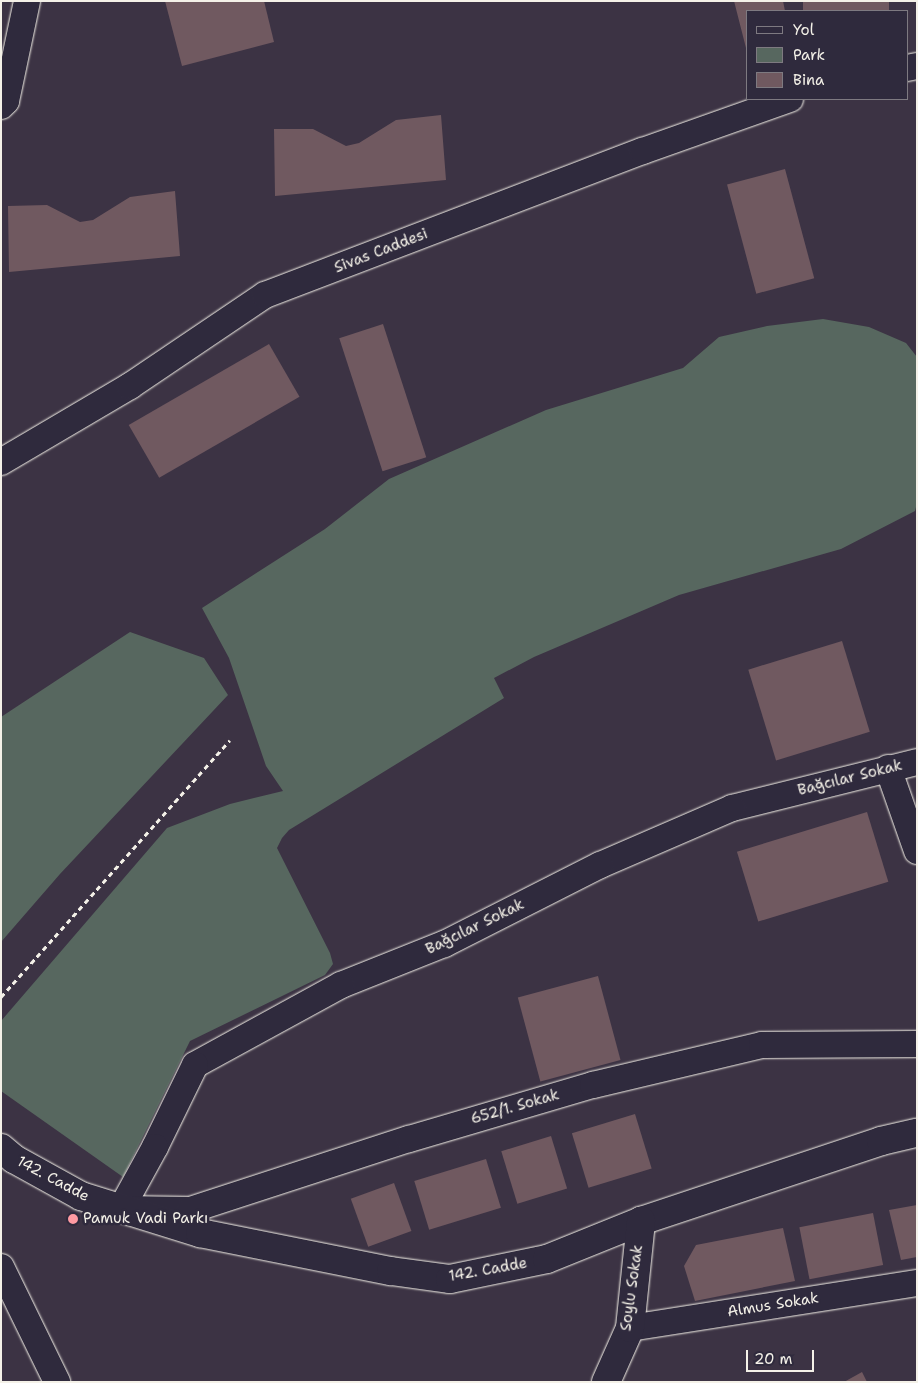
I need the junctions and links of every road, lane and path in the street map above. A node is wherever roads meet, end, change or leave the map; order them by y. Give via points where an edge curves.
1 (27, 1) edge
2 (787, 100) edge
3 (1, 106) edge
4 (1, 462) edge
5 (230, 740) dead end
6 (917, 762) edge
7 (888, 768) junction
8 (917, 851) edge
9 (1, 997) edge
10 (917, 1044) edge
11 (917, 1133) edge
12 (1, 1148) edge
13 (121, 1209) junction
14 (641, 1221) junction
15 (1, 1267) edge
16 (917, 1283) edge
17 (630, 1328) junction
18 (57, 1382) edge
19 (606, 1382) edge

1 - 3 street via 6,101
2 - 4 street, Sivas Caddesi via 642,151 265,296 130,386
5 - 9 path
6 - 7 street, Bağcılar Sokak
7 - 8 street
7 - 13 street, Bağcılar Sokak via 732,808 600,865 444,944 341,985 195,1065
10 - 13 street, 652/1. Sokak via 762,1045 592,1085 408,1138 190,1210
11 - 14 street, 142. Cadde via 880,1141
12 - 13 street, 142. Cadde via 14,1159 81,1196
13 - 14 street, 142. Cadde via 200,1232 450,1279 547,1259
14 - 17 street, Soylu Sokak
15 - 18 street
16 - 17 street, Almus Sokak
17 - 19 street, Soylu Sokak

